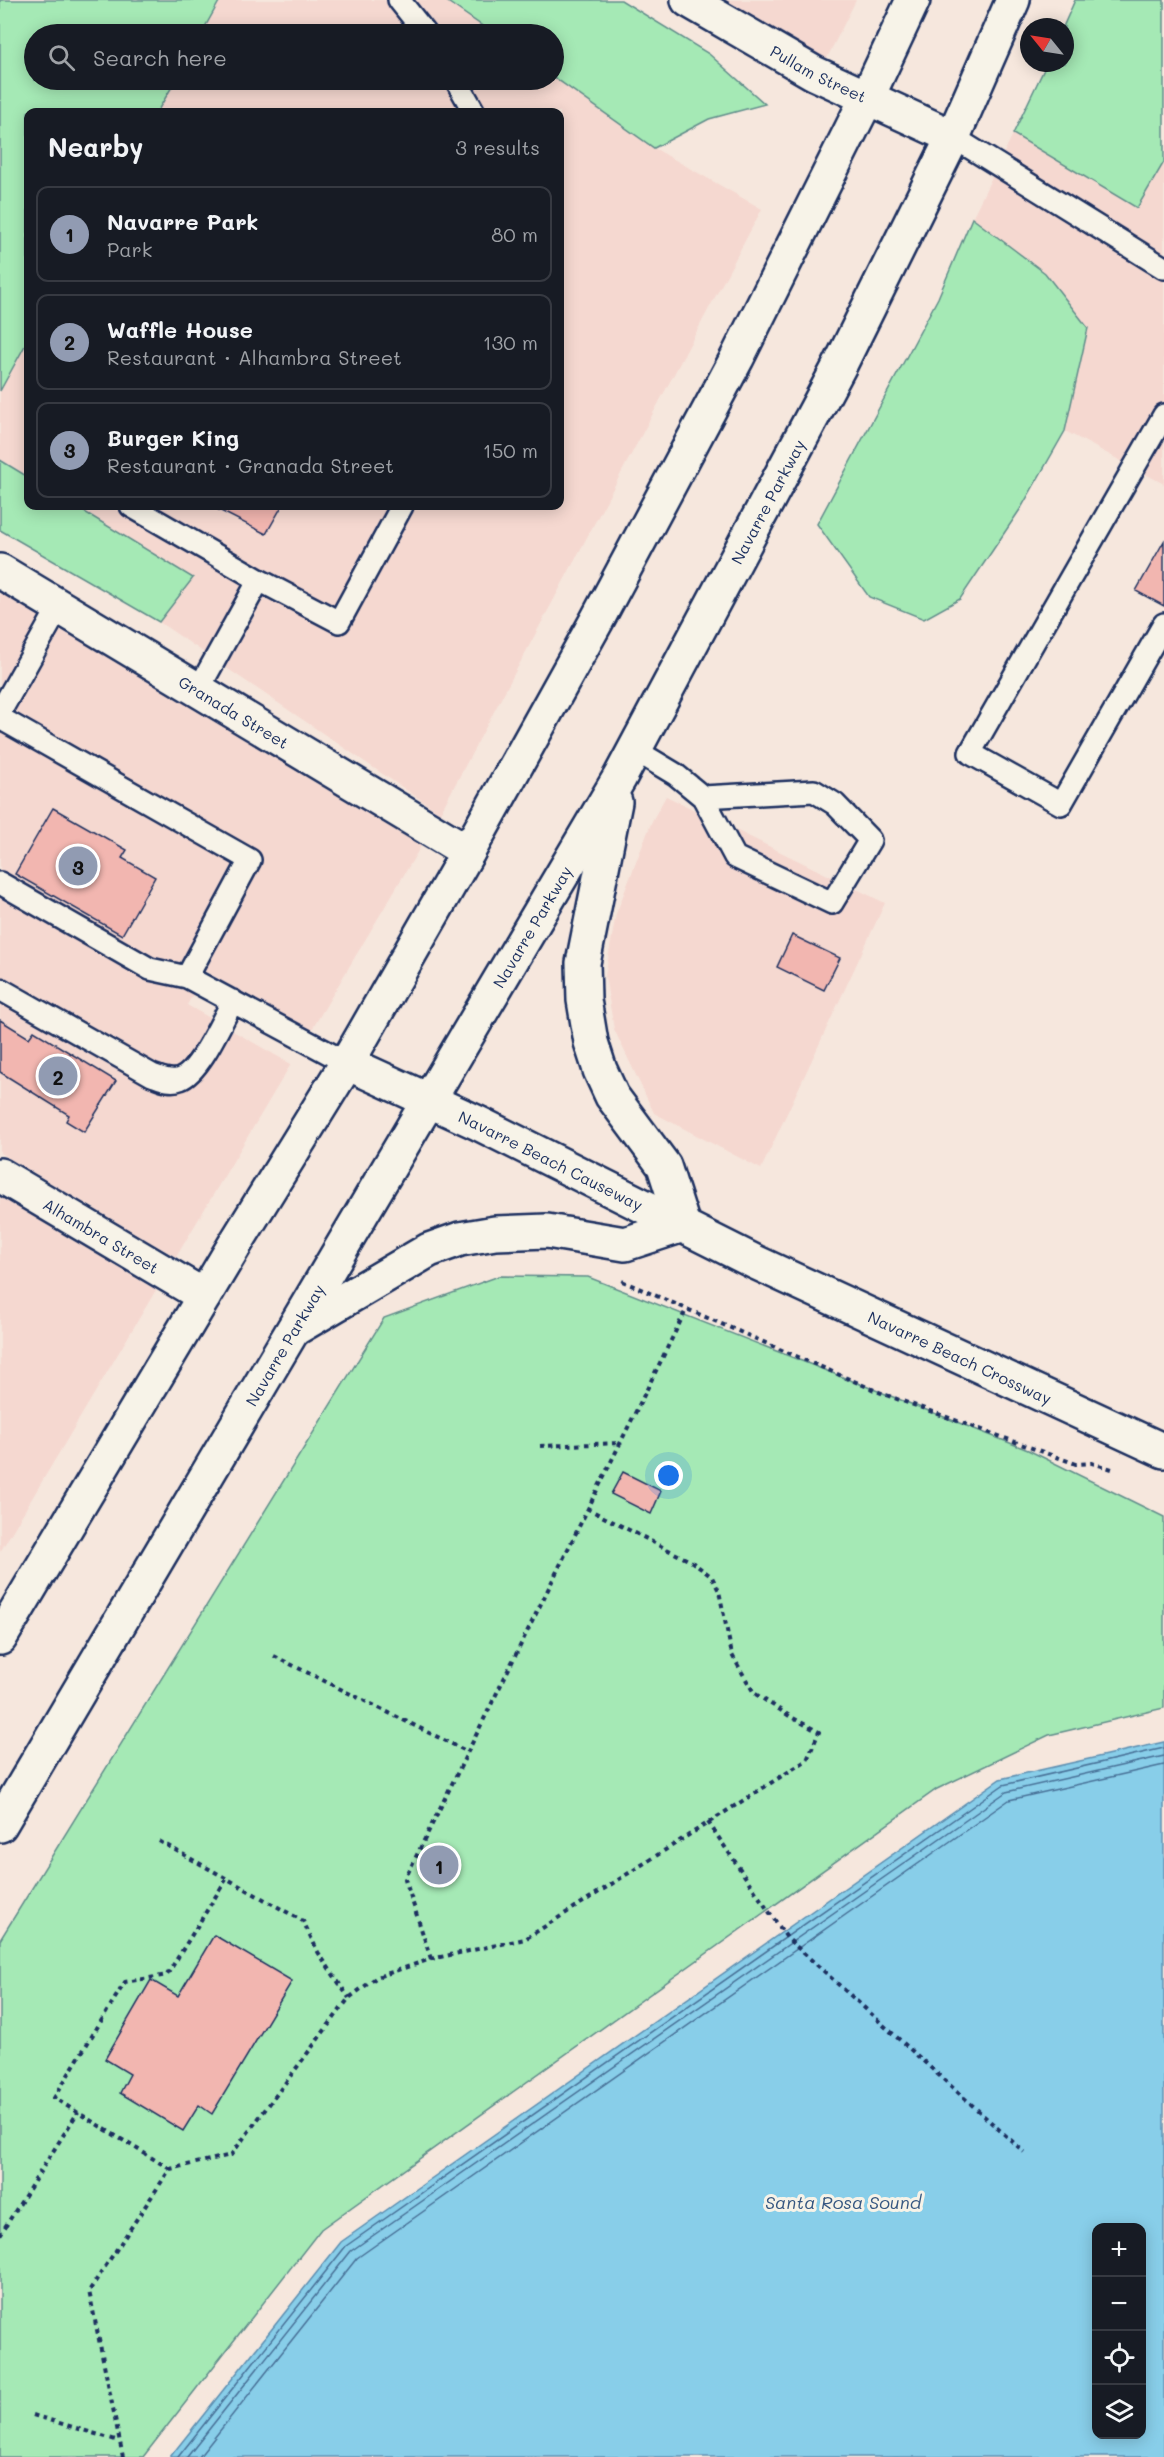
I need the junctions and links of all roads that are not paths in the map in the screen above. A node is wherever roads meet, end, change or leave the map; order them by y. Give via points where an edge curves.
1 (399, 0) edge
2 (688, 0) edge
3 (913, 0) edge
4 (1013, 0) edge
5 (418, 24) edge
6 (462, 90) edge
7 (867, 98) junction
8 (472, 108) edge
9 (953, 137) junction
10 (1164, 268) edge
11 (1164, 415) edge
12 (138, 510) edge
13 (400, 510) edge
14 (0, 571) edge
15 (259, 580) junction
16 (59, 607) junction
17 (1164, 624) edge
18 (198, 690) junction
19 (0, 712) edge
20 (0, 718) edge
21 (627, 764) junction
22 (703, 797) junction
23 (468, 852) junction
24 (0, 883) edge
25 (187, 977) junction
26 (0, 989) edge
27 (233, 1001) junction
28 (347, 1063) junction
29 (430, 1100) junction
30 (0, 1175) edge
31 (683, 1225) junction
32 (755, 1262) joint
33 (204, 1296) junction
34 (294, 1329) junction
35 (1164, 1451) edge
36 (0, 1638) edge
37 (0, 1825) edge

1 - 5 lane
2 - 7 main road, Pullam Street via 814,73
3 - 7 main road
4 - 9 main road, Navarre Parkway
6 - 8 lane
7 - 9 main road, Pullam Street
7 - 23 main road via 726,379
9 - 10 lane
9 - 21 main road, Navarre Parkway via 798,447
11 - 17 lane via 970,753 1061,804
12 - 15 lane
13 - 15 lane via 339,622
14 - 16 main road, Granada Street
15 - 18 lane
16 - 18 main road, Granada Street
16 - 19 lane
18 - 23 main road, Granada Street
20 - 25 lane via 250,860
21 - 22 lane via 675,774
21 - 29 main road, Navarre Parkway
21 - 31 main road via 582,963 584,1000 600,1070 612,1096 664,1166
22 - 22 lane via 735,857 832,903 870,840 835,804 814,791
23 - 28 main road
24 - 25 lane via 150,969
25 - 27 lane
26 - 27 lane via 152,1075 170,1081 179,1080 196,1064
27 - 28 lane
28 - 29 main road, Navarre Beach Causeway
28 - 33 main road
29 - 31 main road, Navarre Beach Causeway
29 - 34 main road, Navarre Parkway
30 - 33 main road, Alhambra Street
31 - 32 main road, Navarre Beach Causeway
31 - 34 main road via 625,1244 547,1231 460,1239 429,1250
32 - 35 main road, Navarre Beach Crossway
33 - 36 main road
34 - 37 main road, Navarre Parkway

